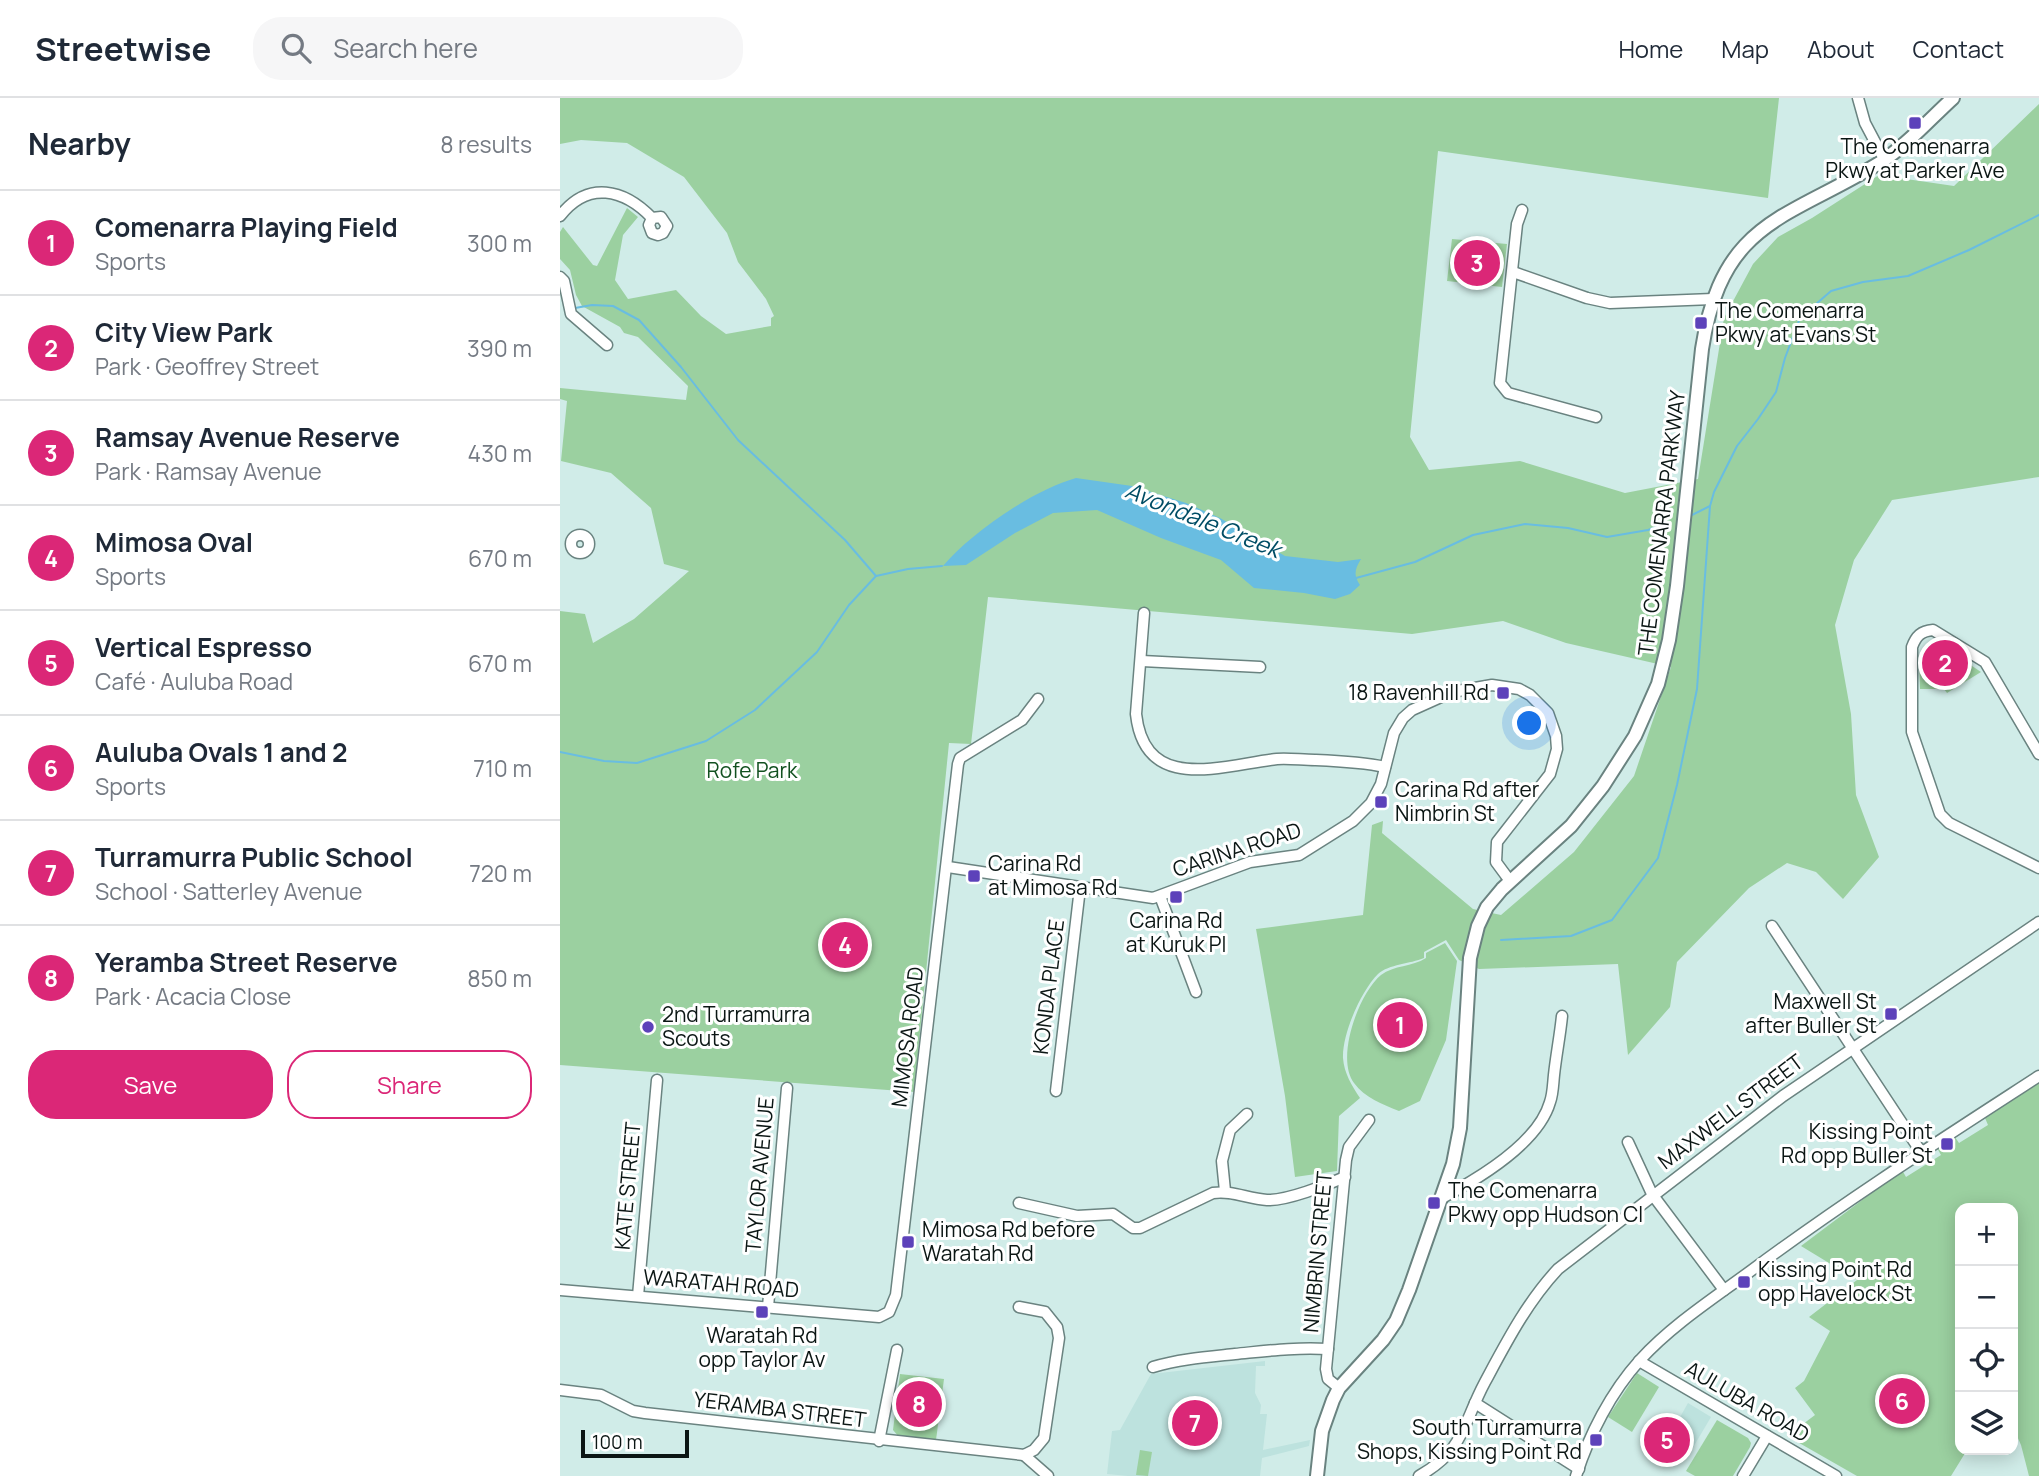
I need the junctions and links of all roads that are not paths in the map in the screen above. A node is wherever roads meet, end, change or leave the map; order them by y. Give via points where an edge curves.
1 (1858, 98) edge
2 (1953, 98) edge
3 (1884, 159) junction
4 (1522, 210) dead end
5 (560, 216) edge
6 (652, 218) dead end
7 (1513, 272) junction
8 (560, 277) edge
9 (1713, 299) junction
10 (607, 345) dead end
11 (1597, 416) dead end
12 (560, 537) edge
13 (571, 540) dead end
14 (1144, 614) dead end
15 (1142, 661) junction
16 (1260, 667) dead end
17 (1038, 699) dead end
18 (2039, 754) edge
19 (1385, 767) junction
20 (948, 867) junction
21 (2039, 868) edge
22 (1510, 881) junction
23 (1080, 888) junction
24 (1160, 896) junction
25 (2039, 922) edge
26 (1772, 926) dead end
27 (1196, 992) dead end
28 (1562, 1016) dead end
29 (1853, 1047) junction
30 (2039, 1076) edge
31 (657, 1080) dead end
32 (787, 1087) dead end
33 (1056, 1091) dead end
34 (1247, 1114) dead end
35 (1369, 1120) dead end
36 (1628, 1142) dead end
37 (1922, 1152) junction
38 (1345, 1177) junction
39 (1225, 1191) junction
40 (1652, 1194) junction
41 (1442, 1198) junction
42 (1019, 1203) dead end
43 (560, 1290) edge
44 (1724, 1290) junction
45 (638, 1296) junction
46 (768, 1307) junction
47 (1019, 1307) dead end
48 (879, 1317) joint
49 (1328, 1349) junction
50 (897, 1350) dead end
51 (1639, 1362) junction
52 (1153, 1367) dead end
53 (1339, 1388) junction
54 (560, 1390) edge
55 (1475, 1403) junction
56 (1766, 1436) junction
57 (879, 1441) junction
58 (1024, 1455) junction
59 (1577, 1472) edge
60 (1048, 1476) edge
61 (1317, 1476) edge
62 (1419, 1476) edge
63 (1743, 1476) edge
64 (1836, 1476) edge

1 - 3 street
2 - 3 main road, THE COMENARRA PARKWAY
3 - 9 main road, THE COMENARRA PARKWAY via 1760,230 1733,260
4 - 7 street
5 - 6 street via 584,197 612,193 633,201
7 - 9 street via 1610,303
7 - 11 street via 1502,389
8 - 10 street via 571,314
9 - 22 main road, THE COMENARRA PARKWAY via 1702,349 1677,586 1658,684 1635,736 1603,786 1571,826
12 - 13 street
14 - 15 street
15 - 16 street
15 - 19 street via 1138,730 1163,764 1224,769 1279,759
17 - 20 street, MIMOSA ROAD via 1022,720 960,758
18 - 21 street via 1985,662 1933,630 1915,639 1911,725 1940,814 1949,823
19 - 22 street via 1397,726 1412,710 1436,697 1506,685 1540,703 1553,724 1557,749 1550,774 1497,842 1497,864
19 - 24 street, CARINA ROAD via 1378,793 1364,812 1324,841 1299,855 1250,862
20 - 23 street, CARINA ROAD
20 - 48 street, MIMOSA ROAD via 896,1296 889,1312
22 - 41 main road, THE COMENARRA PARKWAY via 1483,915 1471,949 1460,1128
23 - 24 street, CARINA ROAD
23 - 33 street, KONDA PLACE
24 - 27 street
25 - 29 street, MAXWELL STREET
26 - 29 street
28 - 41 street via 1545,1116 1514,1151
29 - 37 street
29 - 40 street, MAXWELL STREET
30 - 37 street
31 - 45 street, KATE STREET
32 - 46 street, TAYLOR AVENUE
34 - 39 street via 1230,1130 1222,1161
35 - 38 street, NIMBRIN STREET via 1349,1147
36 - 40 street
37 - 44 street
38 - 39 street via 1269,1200
38 - 49 street, NIMBRIN STREET
39 - 42 street via 1195,1200 1140,1228 1113,1214 1077,1216
40 - 44 street
40 - 55 street, MAXWELL STREET via 1542,1286
41 - 53 main road, THE COMENARRA PARKWAY via 1396,1321
43 - 45 street, WARATAH ROAD
44 - 51 street
45 - 46 street, WARATAH ROAD
46 - 48 street, WARATAH ROAD
47 - 58 street via 1045,1312 1059,1338 1044,1438
49 - 52 street via 1298,1347 1175,1360
49 - 53 street, NIMBRIN STREET via 1326,1375
50 - 57 street
51 - 56 street, AULUBA ROAD
51 - 59 street via 1602,1417
53 - 61 main road, THE COMENARRA PARKWAY via 1322,1431
54 - 57 street, YERAMBA STREET via 601,1395 645,1413
55 - 59 street
55 - 62 street, MAXWELL STREET via 1454,1448
56 - 63 street
56 - 64 street, AULUBA ROAD
57 - 58 street, YERAMBA STREET
58 - 60 street

